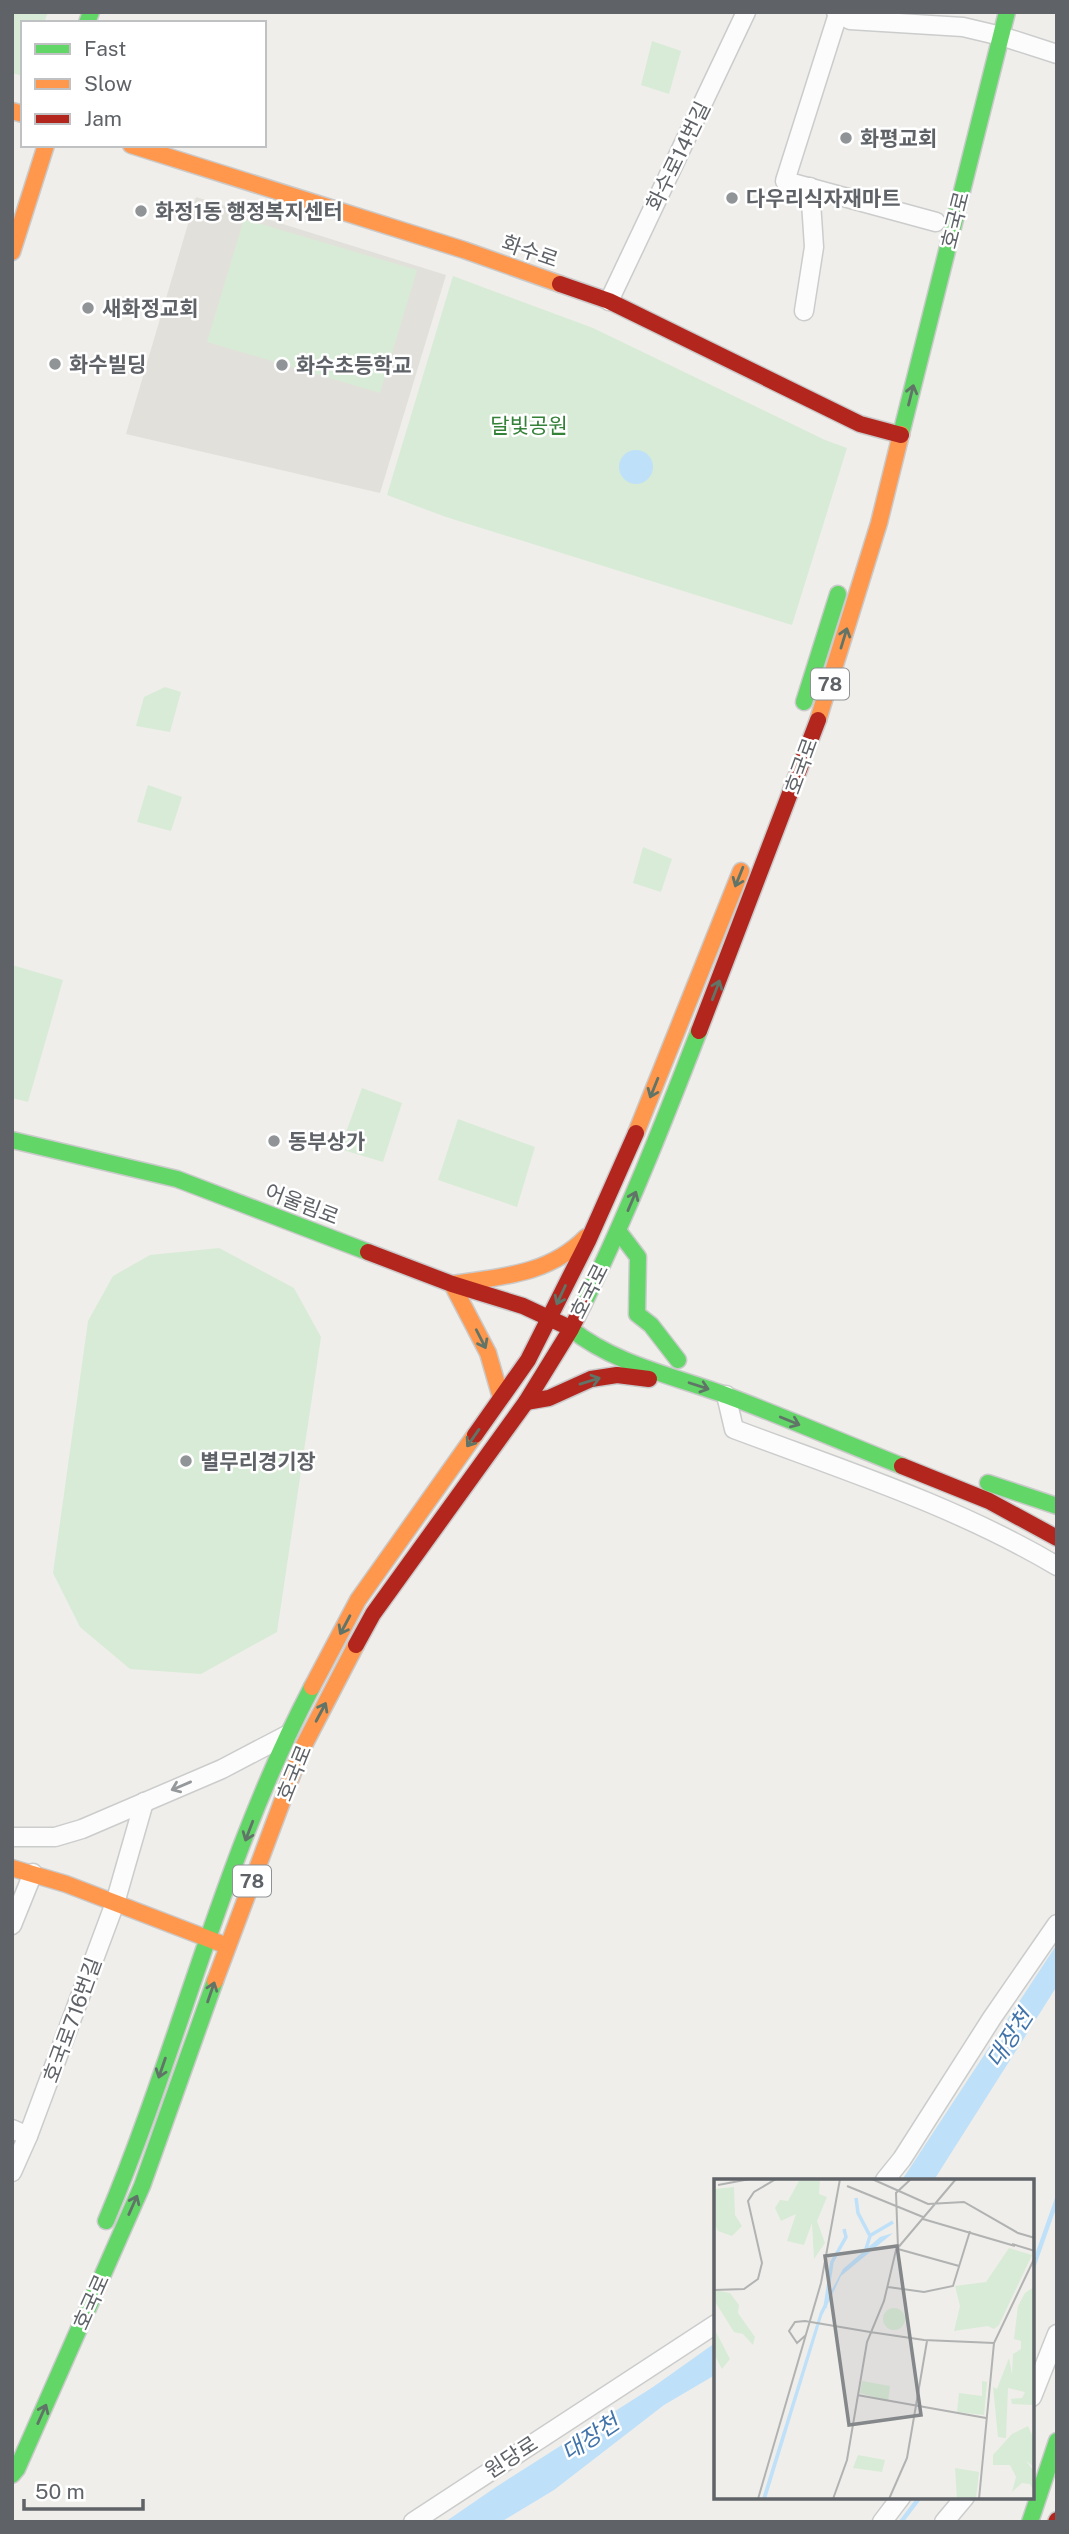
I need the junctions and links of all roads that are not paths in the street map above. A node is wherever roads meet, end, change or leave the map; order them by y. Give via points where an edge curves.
1 (746, 12) edge
2 (990, 12) edge
3 (1007, 12) edge
4 (837, 13) edge
5 (993, 34) junction
6 (979, 51) dead end
7 (1057, 54) edge
8 (45, 147) edge
9 (137, 147) edge
10 (810, 187) junction
11 (936, 222) dead end
12 (12, 252) edge
13 (609, 301) junction
14 (804, 311) dead end
15 (889, 432) junction
16 (842, 579) dead end
17 (799, 717) dead end
18 (747, 856) dead end
19 (12, 1140) edge
20 (593, 1229) junction
21 (619, 1232) junction
22 (452, 1284) junction
23 (550, 1319) junction
24 (570, 1329) junction
25 (613, 1335) dead end
26 (652, 1350) dead end
27 (667, 1376) junction
28 (722, 1377) dead end
29 (726, 1395) junction
30 (501, 1398) junction
31 (526, 1402) junction
32 (951, 1468) dead end
33 (923, 1475) junction
34 (977, 1479) dead end
35 (1015, 1494) junction
36 (1057, 1497) edge
37 (1057, 1506) edge
38 (1057, 1518) edge
39 (1057, 1538) edge
40 (1057, 1566) edge
41 (287, 1735) junction
42 (144, 1802) junction
43 (12, 1837) edge
44 (12, 1868) edge
45 (33, 1873) junction
46 (116, 1903) junction
47 (1057, 1924) edge
48 (12, 1925) edge
49 (206, 1939) junction
50 (227, 1946) junction
51 (20, 2132) edge
52 (12, 2172) edge
53 (886, 2179) edge
54 (102, 2230) dead end
55 (65, 2321) dead end
56 (714, 2325) edge
57 (1057, 2334) edge
58 (1034, 2392) edge
59 (29, 2403) dead end
60 (1057, 2441) edge
61 (12, 2475) edge
62 (899, 2499) edge
63 (964, 2499) edge
64 (949, 2520) edge
65 (413, 2522) edge
66 (882, 2522) edge
67 (1030, 2522) edge

1 - 13 street, 화수로14번길
2 - 5 main road, 호국로 / 78
3 - 5 main road, 호국로 / 78
4 - 5 street, 호국로 via 850,20 962,27
4 - 10 street, 호국로 via 785,181
5 - 6 main road, 호국로 / 78
5 - 7 street
15 -> 5 main road, 호국로 / 78
8 - 12 main road
9 - 13 main road, 화수로
10 - 11 street, 호국로
10 - 14 street via 814,247
13 - 15 main road, 화수로 via 860,424
21 -> 15 main road, 호국로 / 78 via 804,761 875,536
16 - 17 main road, 호국로 / 78
18 -> 20 main road, 호국로 / 78 via 620,1173
19 - 22 main road, 어울림로 via 177,1179
20 - 22 main road via 570,1253 548,1263 516,1274
20 -> 23 main road, 호국로 / 78
21 - 24 main road, 호국로 / 78
21 - 26 main road via 638,1257 637,1314 684,1362
22 - 23 main road, 어울림로
22 -> 30 main road via 492,1359
23 - 24 main road, 어울림로
23 - 30 main road, 호국로 / 78
24 - 25 main road
24 - 27 main road via 591,1345
24 - 31 main road, 호국로 / 78
27 -> 29 main road
31 -> 27 main road via 549,1398 591,1379
28 - 32 main road
29 -> 33 main road
29 - 40 street via 734,1429 936,1505 994,1530
30 -> 41 main road, 호국로 / 78 via 358,1600
50 -> 31 main road, 호국로 / 78 via 301,1751 373,1614
33 - 38 main road
33 - 39 main road via 989,1501
34 - 35 main road
35 - 36 main road
35 - 37 main road
41 -> 42 street
41 -> 49 main road, 호국로 / 78
42 - 43 street via 55,1837
42 - 46 street, 호국로716번길
44 - 45 main road
45 - 46 main road
45 - 48 street
46 - 49 main road
46 - 51 street, 호국로716번길
47 - 53 street
49 - 50 main road
49 -> 54 main road, 호국로 / 78 via 124,2179
61 -> 50 main road, 호국로 / 78 via 142,2186
51 - 52 street, 호국로716번길
55 - 59 main road, 호국로
56 - 65 street, 원당로
57 - 58 street
60 - 67 main road
62 - 66 street
63 - 64 street

